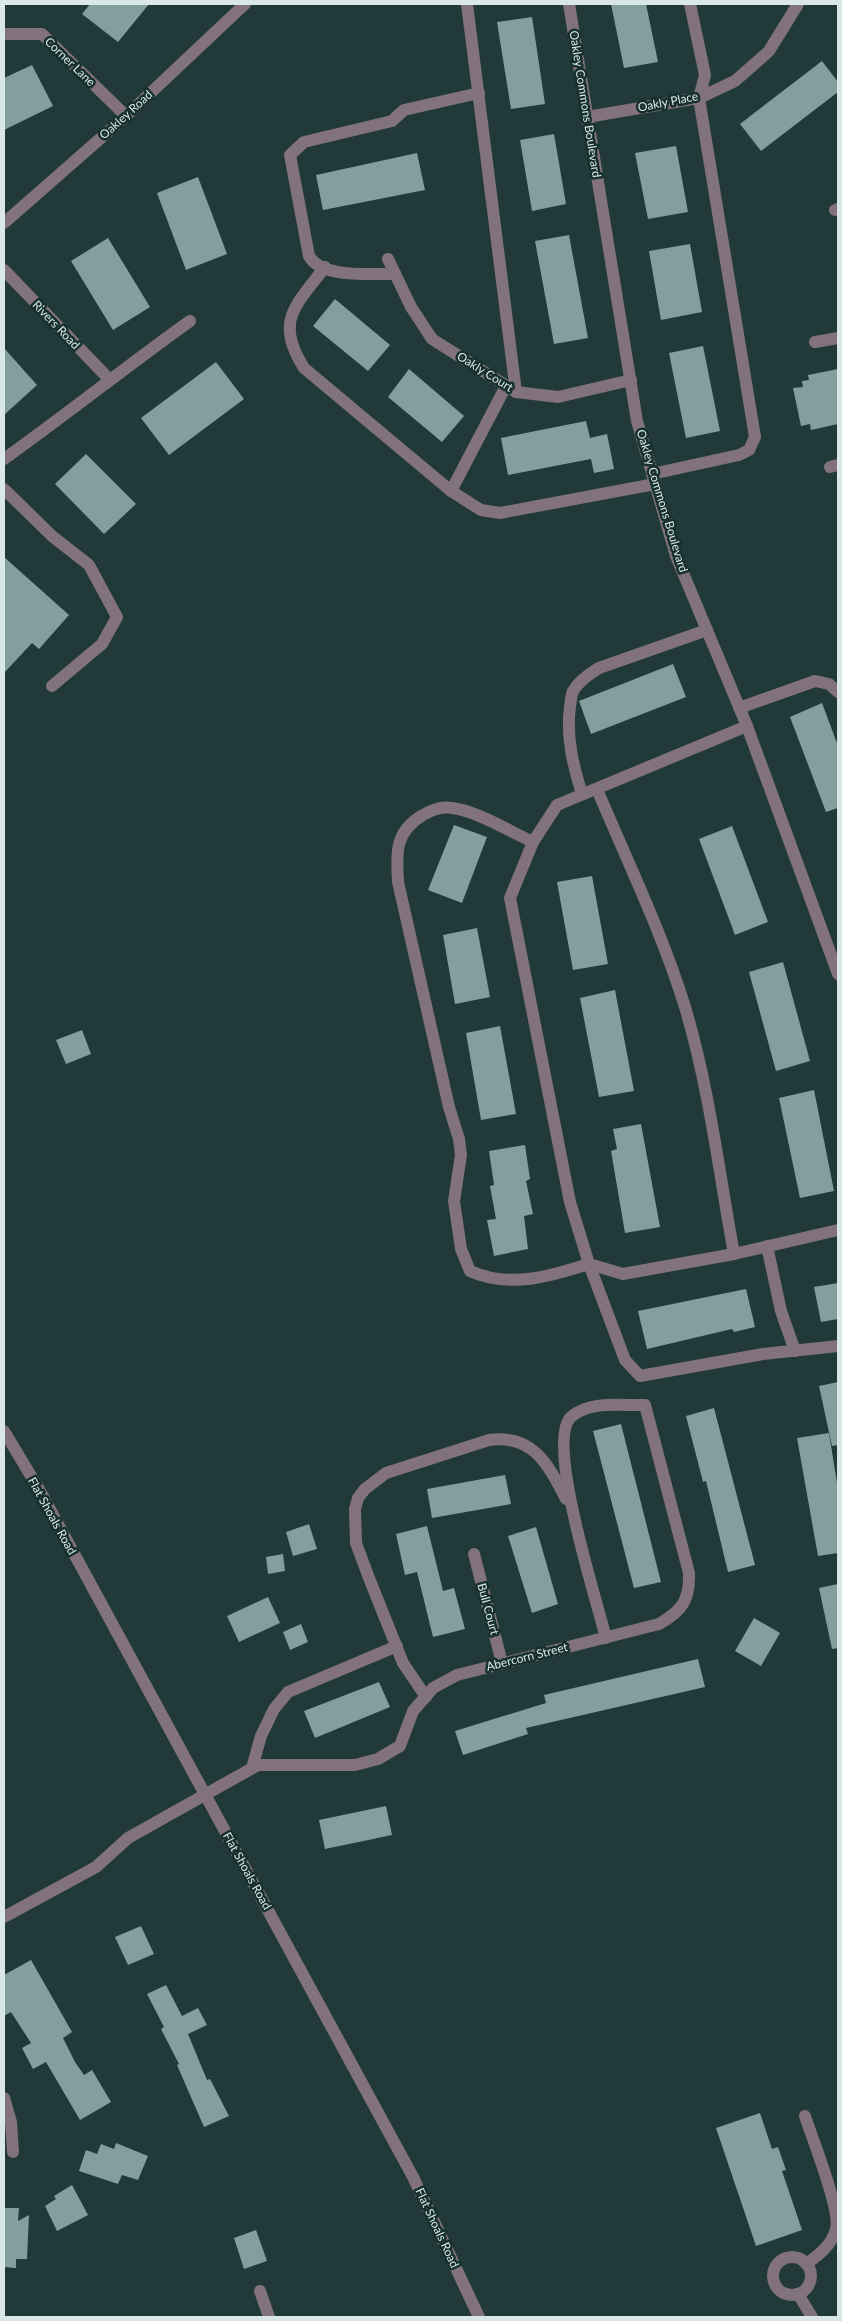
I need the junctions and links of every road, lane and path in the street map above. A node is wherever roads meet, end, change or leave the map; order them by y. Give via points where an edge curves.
1 (244, 4) edge
2 (467, 4) edge
3 (569, 4) edge
4 (690, 4) edge
5 (798, 4) edge
6 (4, 34) edge
7 (479, 93) junction
8 (699, 98) junction
9 (126, 116) junction
10 (587, 117) junction
11 (4, 223) edge
12 (388, 259) dead end
13 (325, 267) junction
14 (4, 270) edge
15 (395, 274) junction
16 (190, 321) dead end
17 (838, 338) edge
18 (815, 342) dead end
19 (109, 379) junction
20 (631, 380) junction
21 (511, 389) junction
22 (4, 460) edge
23 (654, 479) junction
24 (4, 489) edge
25 (451, 491) junction
26 (707, 630) junction
27 (52, 686) dead end
28 (838, 692) edge
29 (739, 708) junction
30 (747, 726) junction
31 (597, 788) junction
32 (582, 794) junction
33 (533, 842) junction
34 (838, 974) edge
35 (838, 1230) edge
36 (767, 1246) junction
37 (734, 1254) junction
38 (588, 1264) junction
39 (838, 1346) edge
40 (795, 1350) junction
41 (4, 1431) edge
42 (572, 1510) junction
43 (474, 1554) dead end
44 (606, 1638) junction
45 (397, 1646) junction
46 (502, 1663) junction
47 (426, 1697) junction
48 (252, 1768) junction
49 (204, 1794) junction
50 (4, 1917) edge
51 (4, 2098) edge
52 (805, 2116) dead end
53 (13, 2152) dead end
54 (806, 2264) junction
55 (260, 2291) dead end
56 (798, 2294) junction
57 (269, 2317) edge
58 (479, 2317) edge
59 (812, 2317) edge

1 - 9 street, Oakley Road
2 - 7 street
3 - 10 street, Oakley Commons Boulevard
4 - 8 street via 704,75
5 - 8 street, Oakly Place via 769,51 735,81
6 - 9 street, Corner Lane via 42,34
7 - 13 street via 404,110 392,121 304,142 290,155 309,256 312,262
7 - 21 street
8 - 10 street, Oakly Place
8 - 23 street via 755,437 749,450 739,455
9 - 11 street, Oakley Road
10 - 20 street, Oakley Commons Boulevard
12 - 15 street, Oakly Court
13 - 15 street via 338,273
13 - 25 street via 293,308 290,339 296,356 304,368
14 - 19 street, Rivers Road
15 - 21 street, Oakly Court via 411,307 432,338
16 - 19 street
17 - 18 street
19 - 22 street via 86,400
20 - 21 street, Oakly Court via 558,397
20 - 23 street, Oakley Commons Boulevard via 637,421
21 - 25 street
23 - 25 street via 500,513 481,510
23 - 26 street, Oakley Commons Boulevard via 676,556
24 - 27 street via 52,536 89,565 117,617 102,644
26 - 29 street, Oakley Commons Boulevard
26 - 32 street via 598,668 572,692 569,740
28 - 29 street via 830,684 815,681
29 - 30 street, Oakley Commons Boulevard
30 - 31 street
30 - 34 street, Oakley Commons Boulevard
31 - 32 street
31 - 37 street via 685,1008 700,1070
32 - 33 street via 557,805
33 - 38 street via 510,898 570,1202
33 - 38 street via 467,812 450,807 432,810 412,821 400,837 396,858 398,882 459,1139 461,1155 454,1201 461,1249 470,1272 484,1278 544,1278
35 - 36 street
36 - 37 street
36 - 40 street via 781,1311
37 - 38 street via 623,1274
38 - 40 street via 625,1360 640,1376
39 - 40 street
41 - 49 street, Flat Shoals Road
42 - 44 street
42 - 44 street, Abercorn Street via 562,1435 566,1422 583,1410 625,1404 644,1405 689,1573 689,1588 674,1616 659,1624
42 - 45 street via 542,1458 519,1440 504,1438 386,1473 365,1489 355,1510 356,1543
43 - 46 street, Bull Court
44 - 46 street, Abercorn Street
45 - 47 street
45 - 48 street via 288,1692 274,1709 261,1736
46 - 47 street, Abercorn Street via 457,1675 433,1688
47 - 48 street, Abercorn Street via 414,1711 400,1746 378,1759 355,1765 258,1765
48 - 49 street, Abercorn Street
49 - 50 street, Abercorn Street via 128,1838 96,1867
49 - 58 street, Flat Shoals Road via 413,2177
51 - 53 street via 11,2122
52 - 54 street via 835,2210 837,2227 832,2240
54 - 56 street via 811,2281
54 - 56 street via 790,2258 779,2263 774,2274 780,2291
55 - 57 street
56 - 59 street

